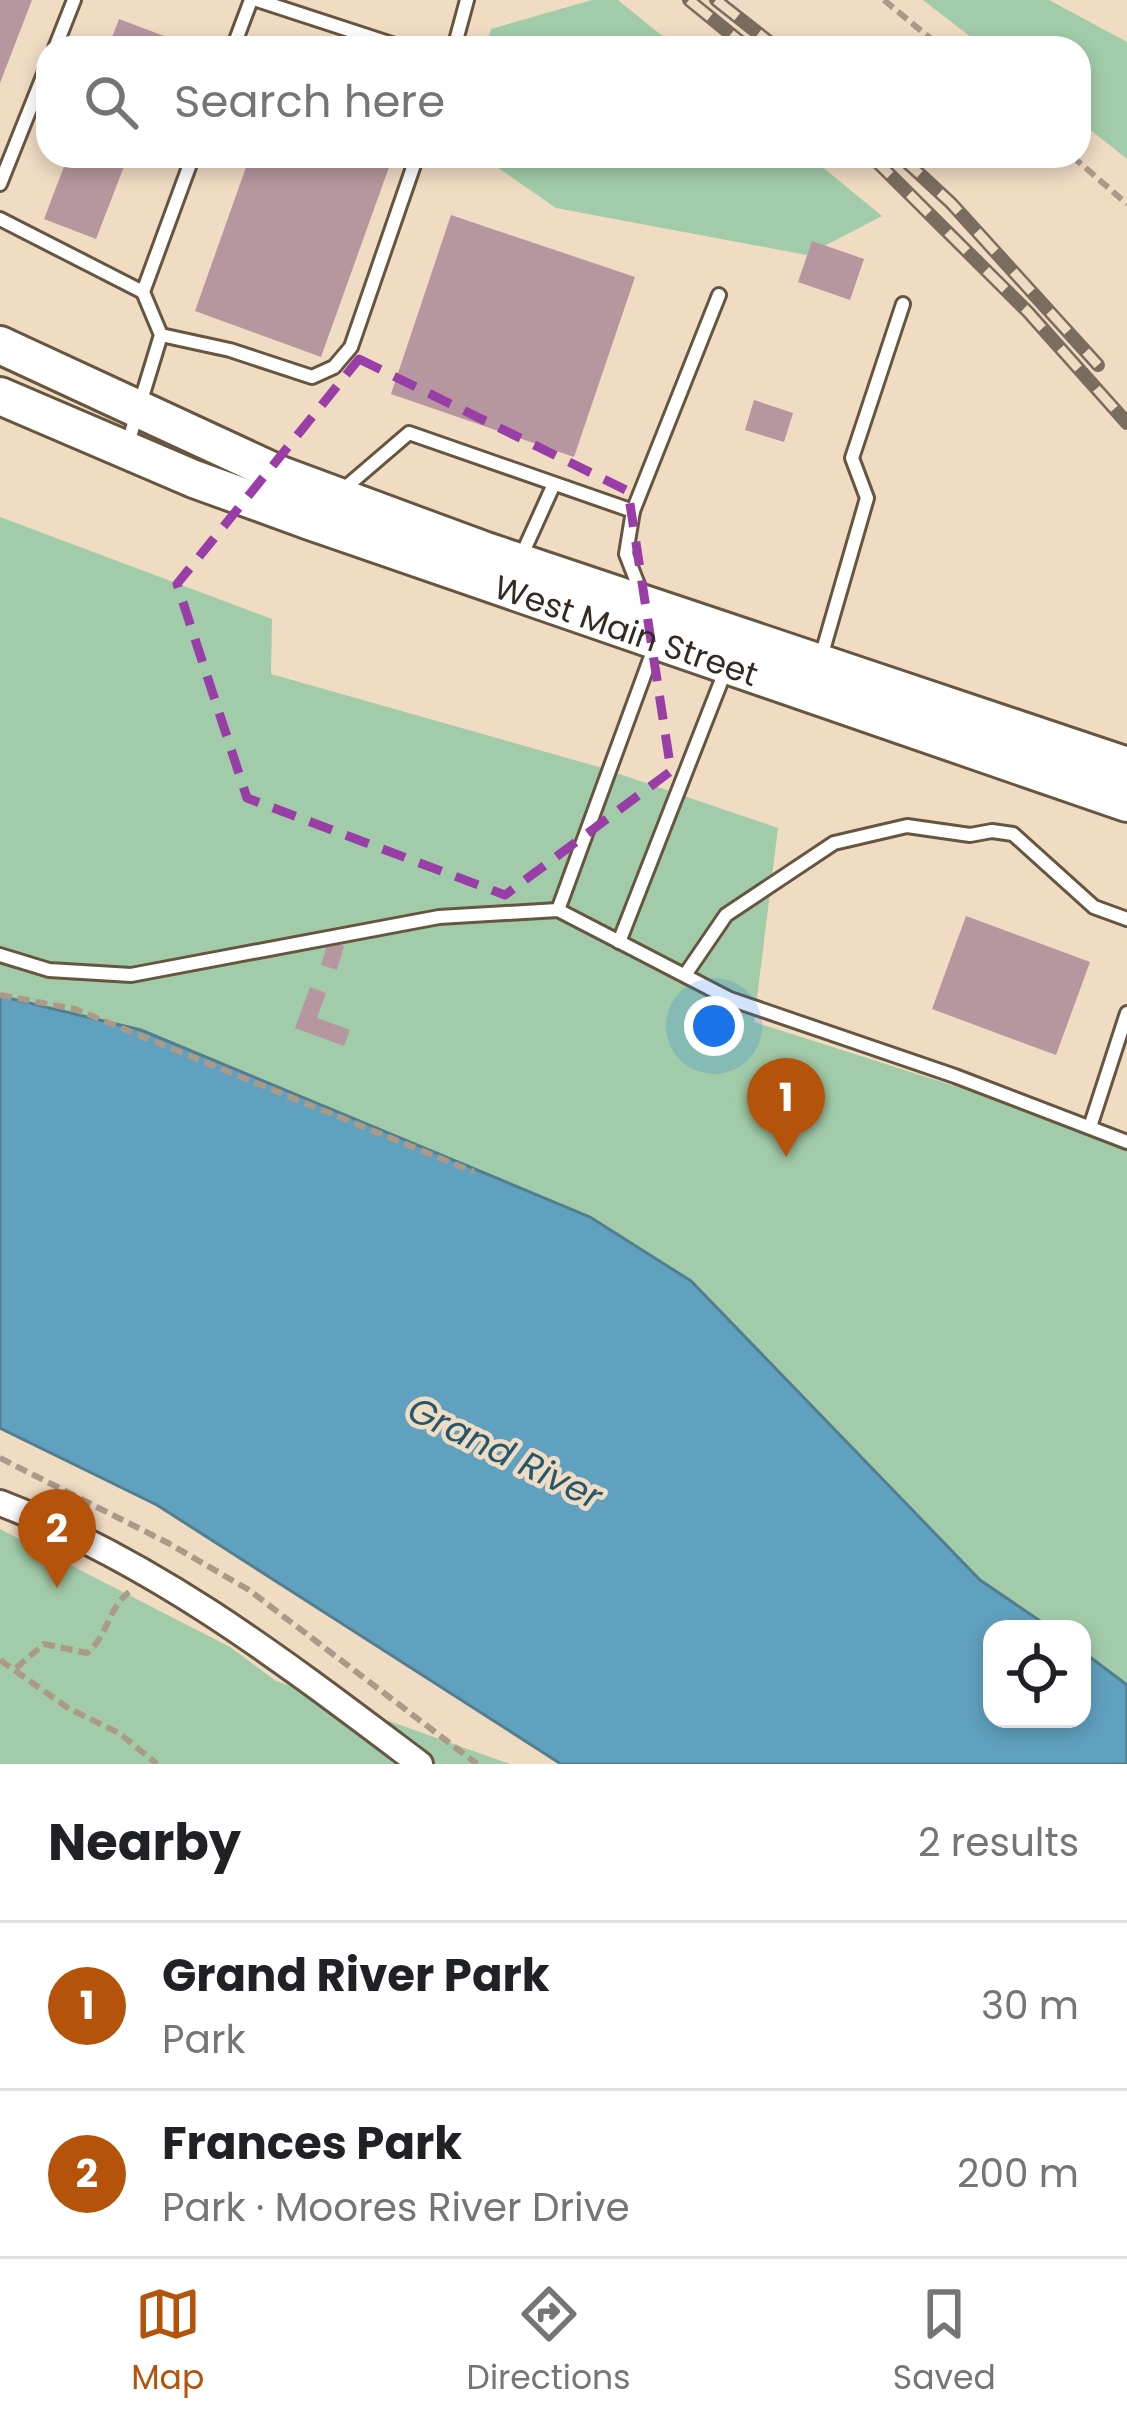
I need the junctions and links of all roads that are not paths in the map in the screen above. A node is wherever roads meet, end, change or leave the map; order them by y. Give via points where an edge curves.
1 (74, 0) edge
2 (254, 0) edge
3 (466, 0) edge
4 (60, 36) edge
5 (238, 36) edge
6 (366, 36) edge
7 (457, 36) edge
8 (36, 94) edge
9 (189, 168) edge
10 (414, 168) edge
11 (0, 184) edge
12 (0, 219) edge
13 (143, 292) junction
14 (719, 295) dead end
15 (903, 304) dead end
16 (161, 335) junction
17 (0, 345) edge
18 (0, 396) edge
19 (139, 412) junction
20 (126, 452) junction
21 (554, 484) junction
22 (633, 511) junction
23 (332, 512) junction
24 (516, 577) junction
25 (647, 627) junction
26 (727, 666) junction
27 (815, 679) junction
28 (1127, 766) edge
29 (1127, 803) edge
30 (558, 910) junction
31 (1127, 919) edge
32 (619, 942) junction
33 (0, 955) edge
34 (685, 975) junction
35 (1127, 1013) edge
36 (1090, 1127) junction
37 (1127, 1142) edge
38 (0, 1504) edge
39 (420, 1764) edge

1 - 4 lane
2 - 5 lane
2 - 6 lane
3 - 7 lane
8 - 11 lane
9 - 13 lane
10 - 16 lane via 351,347 334,367 312,376
12 - 13 lane
13 - 16 lane
14 - 22 lane
15 - 27 lane via 852,458 867,498
16 - 19 lane
17 - 19 main road, West Main Street
18 - 20 main road, West Main Street
19 - 20 lane
19 - 23 main road, West Main Street
20 - 23 main road, West Main Street
21 - 22 lane
21 - 23 lane via 409,433
21 - 24 lane
22 - 25 lane via 626,554
23 - 24 main road, West Main Street
24 - 25 main road, West Main Street
25 - 26 main road, West Main Street
25 - 27 main road, West Main Street
25 - 30 lane
26 - 27 main road, West Main Street
26 - 32 lane
27 - 28 main road, West Main Street
27 - 29 main road, West Main Street
30 - 32 lane
30 - 33 lane via 439,917 131,976 49,970
31 - 34 lane via 1094,907 1013,834 907,826 834,843 726,915
32 - 34 lane
34 - 36 lane via 730,999
35 - 36 lane
36 - 37 lane
38 - 39 street via 101,1548 235,1626

